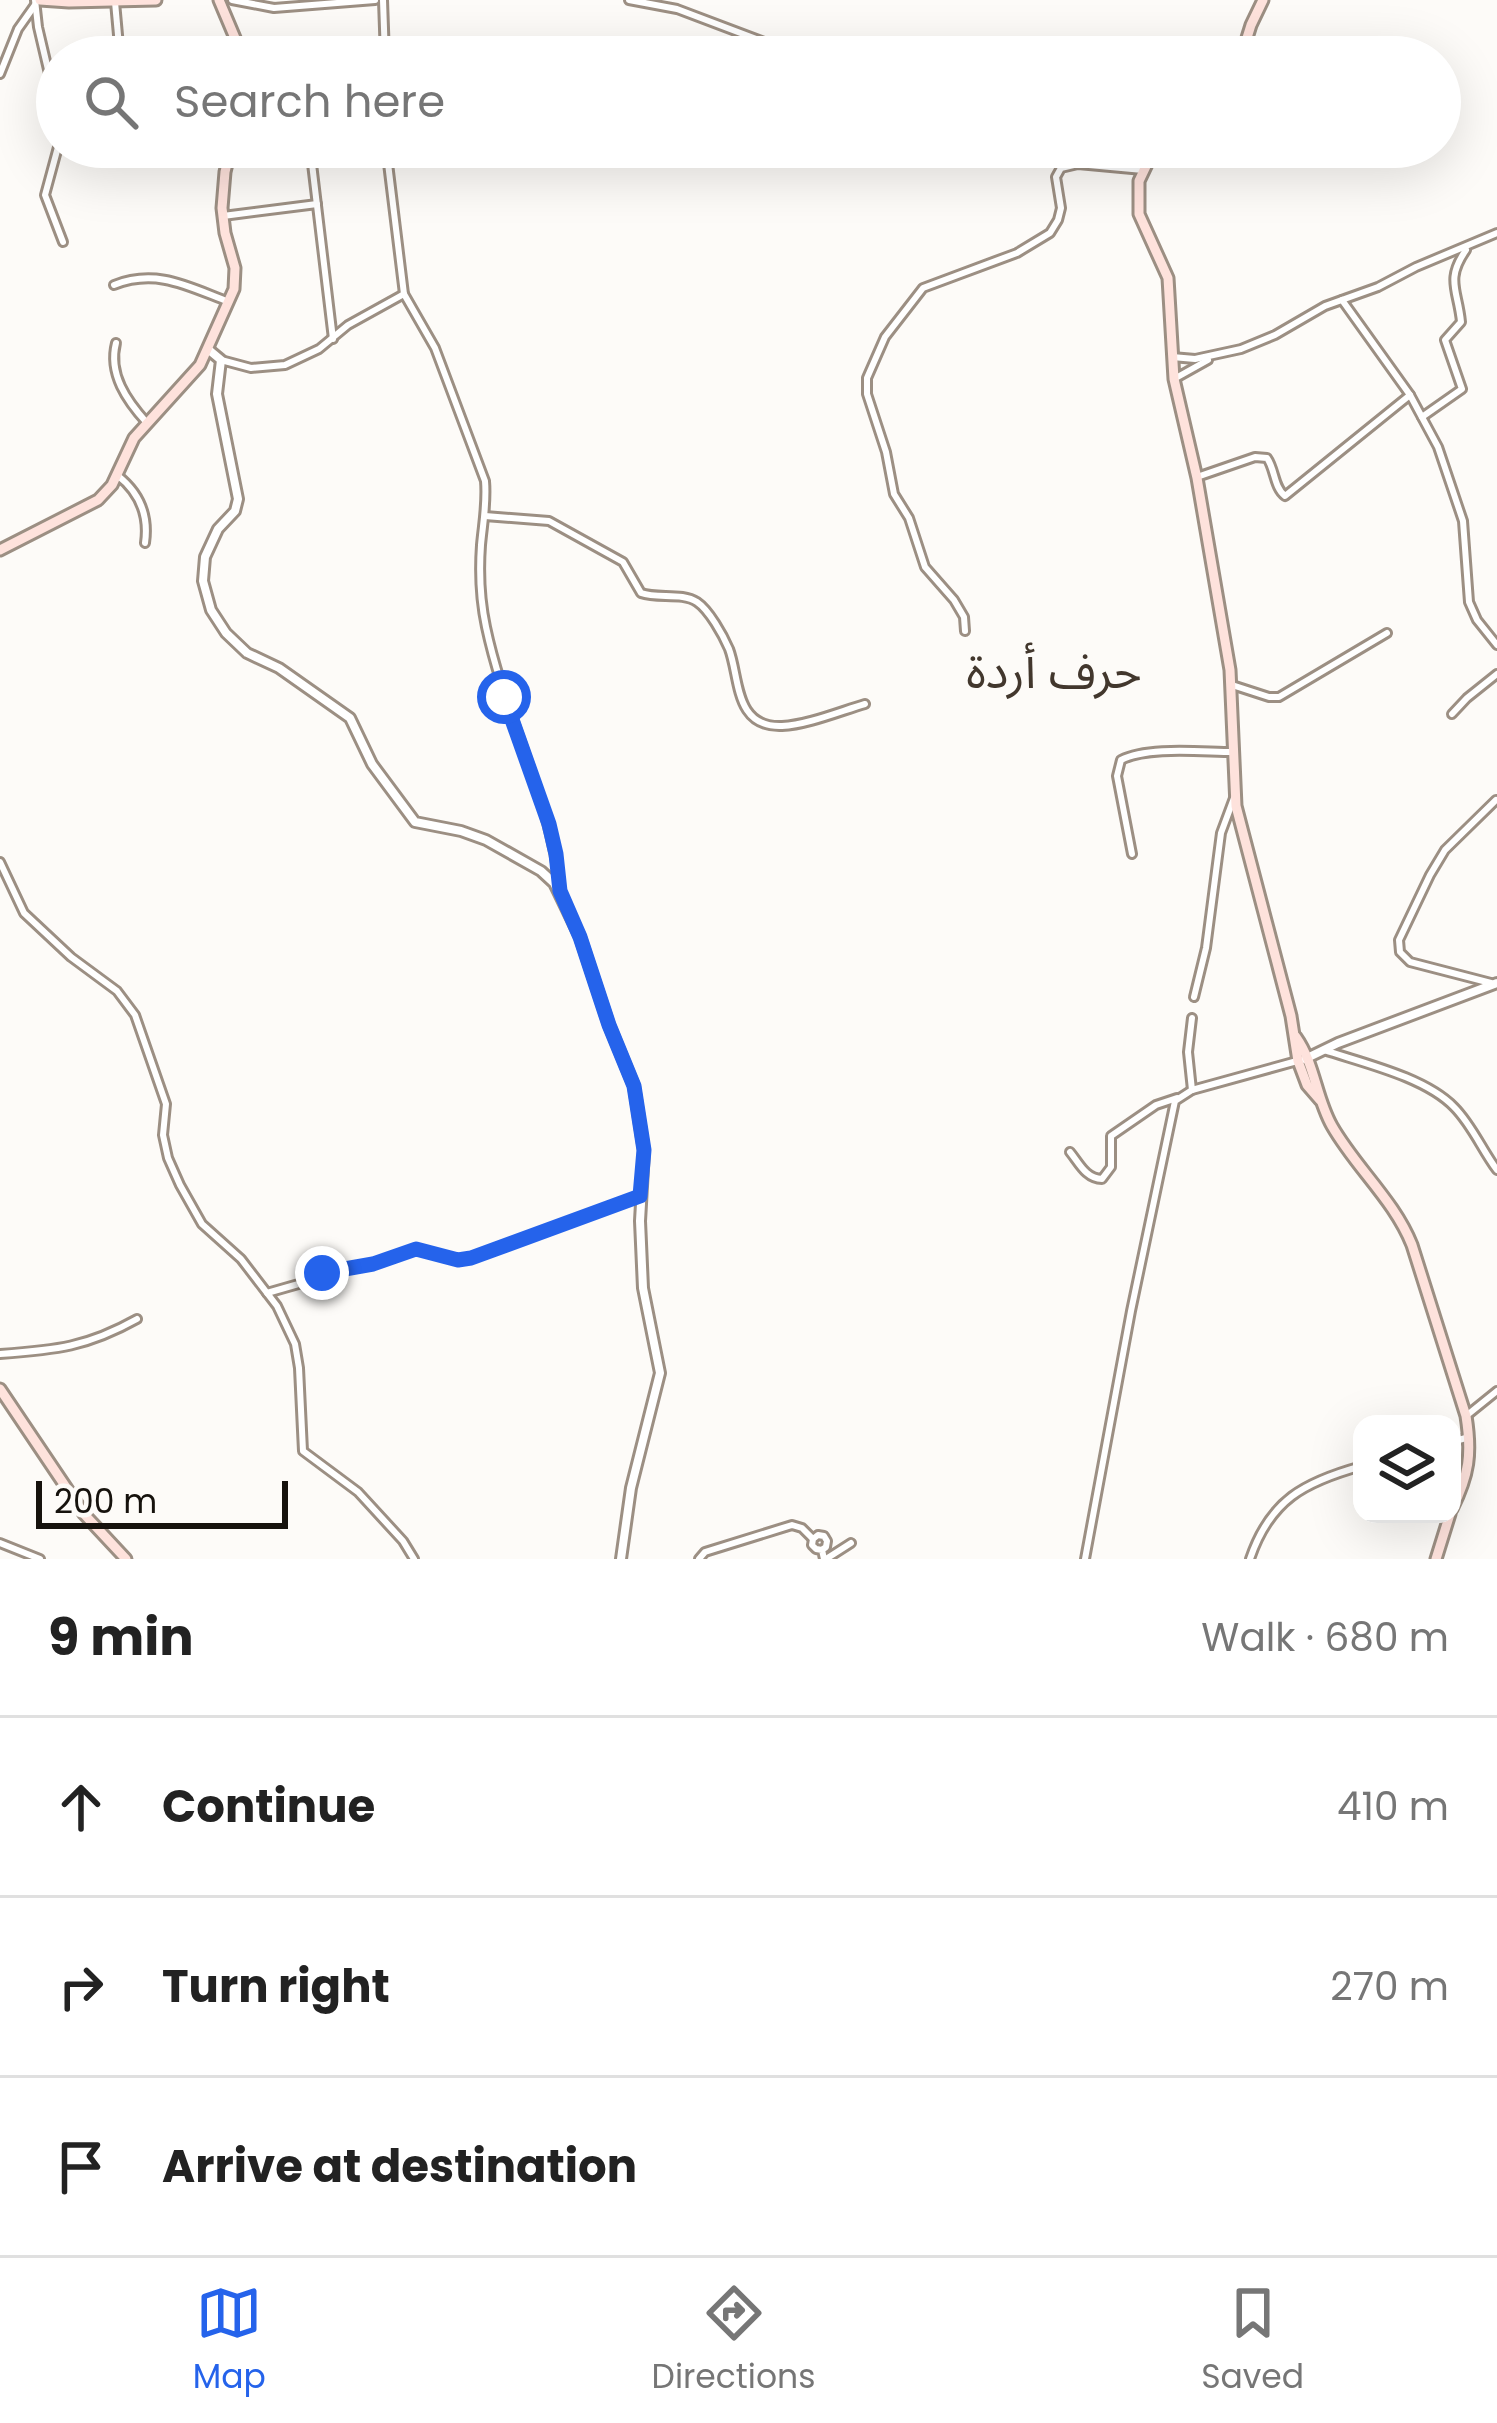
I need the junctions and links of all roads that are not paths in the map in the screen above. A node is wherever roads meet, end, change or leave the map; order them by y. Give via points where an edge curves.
1 (157, 0) edge
2 (219, 0) edge
3 (232, 0) edge
4 (379, 0) edge
5 (628, 0) edge
6 (1263, 0) edge
7 (136, 1) edge
8 (36, 2) edge
9 (115, 2) edge
10 (43, 36) edge
11 (118, 36) edge
12 (234, 36) edge
13 (383, 36) edge
14 (749, 36) edge
15 (1249, 36) edge
16 (0, 74) edge
17 (54, 168) edge
18 (226, 168) edge
19 (313, 168) edge
20 (389, 168) edge
21 (1061, 168) edge
22 (1121, 168) edge
23 (1143, 170) joint
24 (317, 204) junction
25 (223, 216) junction
26 (1497, 232) edge
27 (63, 242) dead end
28 (1468, 247) junction
29 (114, 285) dead end
30 (404, 294) junction
31 (1342, 300) junction
32 (229, 302) junction
33 (333, 339) junction
34 (116, 343) dead end
35 (208, 350) junction
36 (1223, 354) junction
37 (1172, 356) junction
38 (221, 360) junction
39 (1174, 379) junction
40 (1411, 395) junction
41 (1422, 417) junction
42 (147, 423) junction
43 (117, 475) junction
44 (1197, 478) junction
45 (484, 516) junction
46 (145, 543) dead end
47 (0, 550) edge
48 (965, 631) dead end
49 (1387, 633) dead end
50 (1497, 645) edge
51 (1497, 674) edge
52 (1232, 685) junction
53 (866, 704) dead end
54 (1452, 714) dead end
55 (1233, 752) junction
56 (1235, 795) junction
57 (1496, 800) edge
58 (1132, 854) dead end
59 (0, 862) edge
60 (560, 891) junction
61 (1496, 983) edge
62 (1194, 997) dead end
63 (1192, 1018) dead end
64 (1324, 1050) junction
65 (1303, 1060) junction
66 (1192, 1090) junction
67 (1177, 1099) junction
68 (1070, 1152) dead end
69 (1497, 1170) edge
70 (640, 1196) junction
71 (267, 1293) junction
72 (137, 1319) dead end
73 (0, 1354) edge
74 (0, 1389) edge
75 (1497, 1391) edge
76 (1466, 1416) junction
77 (1469, 1437) junction
78 (1461, 1439) edge
79 (1353, 1468) edge
80 (1461, 1489) edge
81 (1447, 1523) edge
82 (0, 1543) edge
83 (850, 1543) dead end
84 (824, 1556) edge
85 (40, 1559) edge
86 (126, 1559) edge
87 (414, 1559) edge
88 (621, 1559) edge
89 (699, 1559) edge
90 (1085, 1559) edge
91 (1250, 1559) edge
92 (1436, 1559) edge

1 - 7 main road
2 - 12 main road
3 - 4 street via 265,8
4 - 13 street
5 - 14 street
6 - 15 main road
7 - 9 main road
8 - 9 main road
8 - 10 street
8 - 16 street
9 - 11 street
17 - 27 street via 45,196
18 - 25 main road
19 - 24 street
20 - 30 street
21 - 48 street via 1060,213 1050,233 923,287 867,378 894,494 925,567 954,600
22 - 23 street
23 - 37 main road via 1138,214 1168,278
24 - 25 street
24 - 33 street
25 - 32 main road via 235,268
26 - 28 street
28 - 31 street
28 - 41 street via 1453,286 1460,322 1445,340 1462,389
29 - 32 street via 155,278
30 - 33 street
30 - 45 street via 432,342 481,467
31 - 36 street
31 - 40 street
32 - 35 main road
33 - 38 street via 273,368
34 - 42 street via 122,390
35 - 38 street
35 - 42 main road
36 - 37 street
36 - 39 street
37 - 39 main road
38 - 60 street via 217,394 238,499 203,568 217,620 247,653 350,718 415,822 487,840
39 - 44 main road
40 - 41 street
40 - 44 street via 1285,496 1267,458
41 - 50 street via 1463,521 1472,610
42 - 43 main road
43 - 46 street via 140,502
43 - 47 main road via 83,510
44 - 52 main road
45 - 53 street via 549,521 623,562 641,593 696,601 729,649 742,704 762,721 781,727
45 - 60 street via 484,619 549,824
49 - 52 street via 1283,695
51 - 54 street
52 - 55 main road
55 - 56 main road
55 - 58 street via 1121,760
56 - 62 street via 1221,833
56 - 65 main road
57 - 61 street via 1445,850 1399,940 1410,962
59 - 71 street via 24,913 129,1005 166,1104 163,1135 180,1185 202,1224
60 - 70 street via 634,1086 644,1150
61 - 64 street
63 - 66 street
64 - 65 street
64 - 69 street via 1446,1100
65 - 66 street
65 - 76 main road via 1307,1085 1406,1230
66 - 67 street
67 - 68 street via 1111,1136 1111,1167 1102,1179
67 - 90 street
70 - 71 street via 471,1258 416,1249
70 - 88 street via 643,1288 660,1372
71 - 87 street via 297,1353 302,1450 358,1492
72 - 73 street via 95,1341
74 - 86 main road via 84,1514
75 - 76 street
76 - 77 main road
77 - 78 street
77 - 80 main road
79 - 91 street via 1295,1492 1266,1522
81 - 92 main road
82 - 85 street
83 - 84 street
84 - 89 street via 826,1538 792,1525

